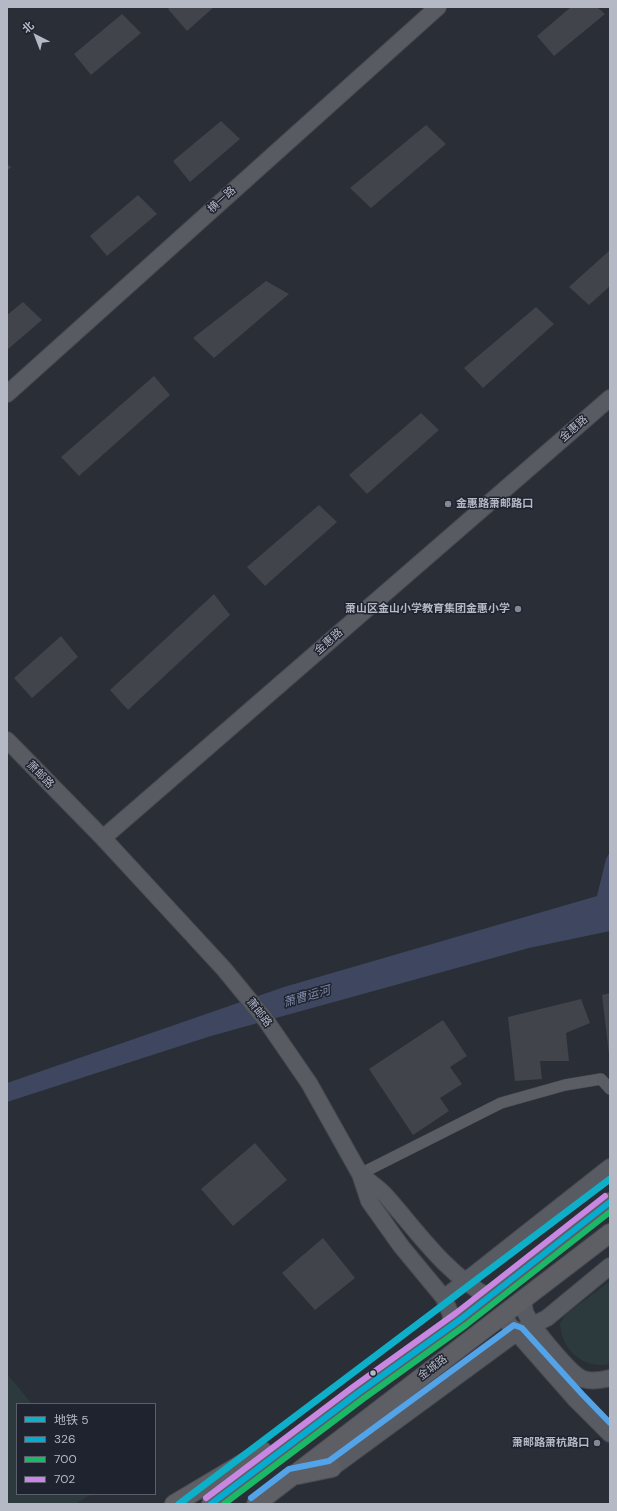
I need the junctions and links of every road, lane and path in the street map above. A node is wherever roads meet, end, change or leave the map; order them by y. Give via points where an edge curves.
1 (438, 7) edge
2 (7, 394) edge
3 (610, 398) edge
4 (7, 740) edge
5 (103, 838) junction
6 (610, 1089) edge
7 (610, 1167) edge
8 (360, 1174) junction
9 (610, 1202) edge
10 (610, 1233) edge
11 (610, 1266) edge
12 (464, 1282) junction
13 (488, 1297) junction
14 (444, 1298) junction
15 (523, 1300) junction
16 (502, 1316) junction
17 (532, 1325) junction
18 (450, 1327) junction
19 (516, 1333) junction
20 (610, 1378) edge
21 (358, 1393) junction
22 (610, 1434) edge
23 (332, 1468) joint
24 (293, 1476) junction
25 (174, 1504) edge
26 (211, 1504) edge
27 (256, 1504) edge

1 - 2 main road, 横一路
3 - 5 main road, 金惠路
4 - 5 main road, 萧邮路
5 - 8 main road, 萧邮路 via 265,1019 309,1083
6 - 8 street via 601,1079 565,1085 501,1103
7 - 12 main road
8 - 12 main road via 385,1195
8 - 14 main road, 萧邮路 via 369,1201 401,1246
9 - 13 main road
10 - 15 main road, 金城路
11 - 17 main road, 金城路 via 547,1318
12 - 13 main road
12 - 14 main road
13 - 18 main road
14 - 18 main road, 萧邮路 via 451,1315
15 - 16 main road, 金城路
15 - 17 main road
16 - 19 main road
16 - 24 main road, 金城路
17 - 19 main road, 金城路
17 - 20 main road via 582,1379 596,1381
18 - 21 main road
19 - 22 main road
19 - 23 main road, 金城路
21 - 25 main road
21 - 26 main road
23 - 24 main road
24 - 27 main road, 金城路

